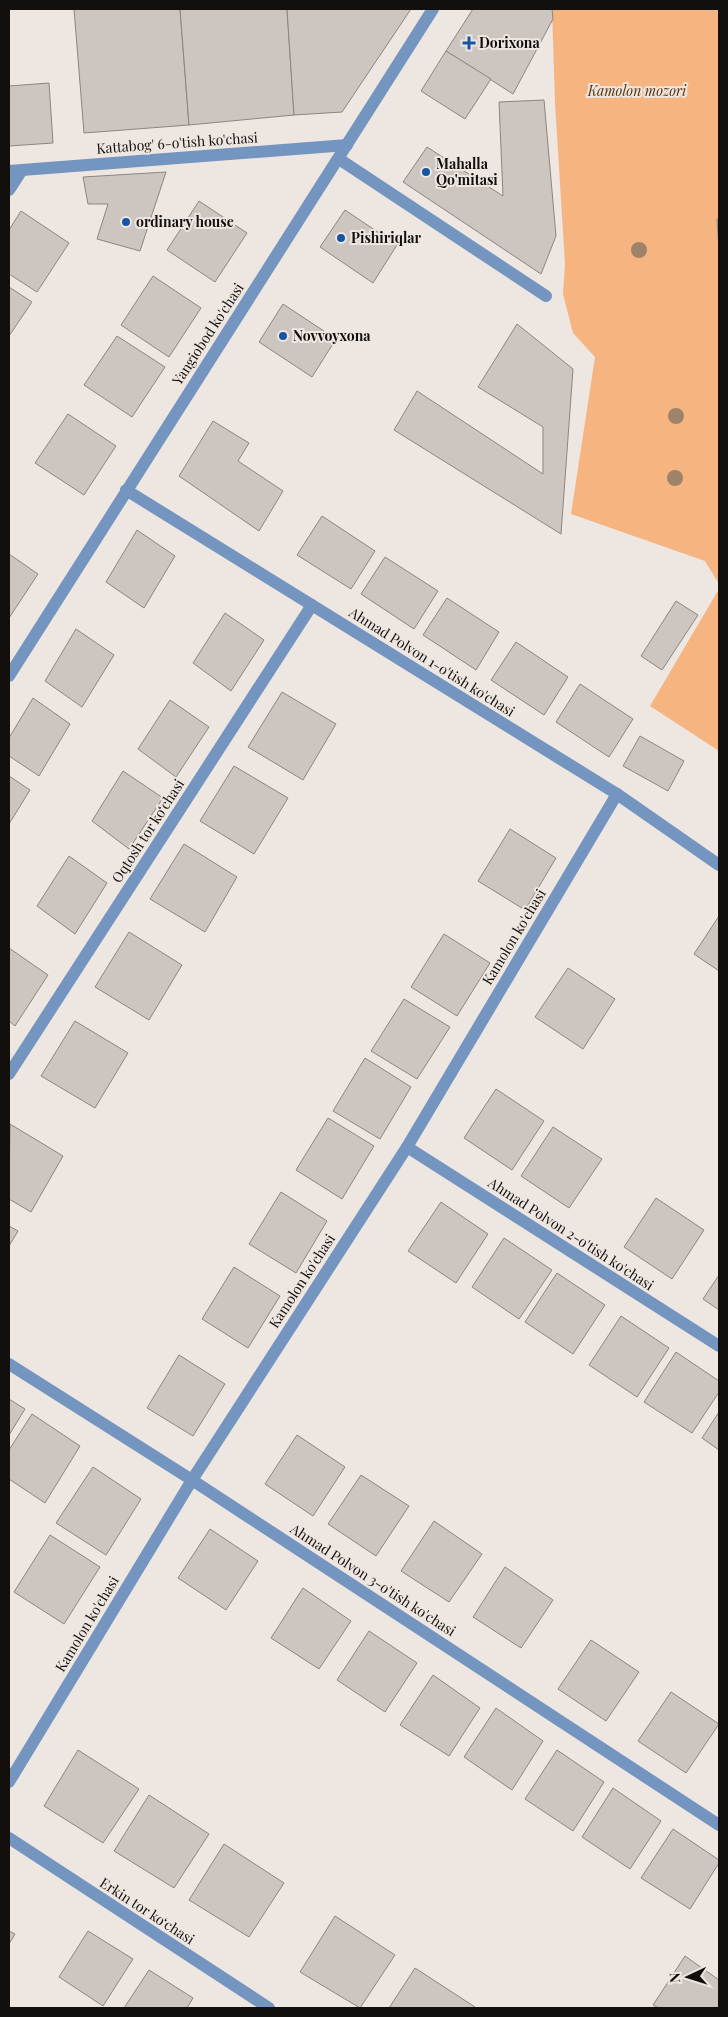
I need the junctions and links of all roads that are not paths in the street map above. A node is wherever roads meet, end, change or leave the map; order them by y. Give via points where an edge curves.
1 (433, 9) edge
2 (347, 145) junction
3 (338, 159) junction
4 (22, 170) junction
5 (9, 171) edge
6 (9, 190) edge
7 (546, 296) dead end
8 (126, 490) junction
9 (312, 605) junction
10 (9, 676) edge
11 (617, 794) junction
12 (717, 860) edge
13 (9, 1074) edge
14 (407, 1147) junction
15 (719, 1346) edge
16 (9, 1364) edge
17 (192, 1480) junction
18 (9, 1782) edge
19 (719, 1825) edge
20 (9, 1838) edge
21 (269, 2008) edge

1 - 2 street, Yangiobod ko'chasi
2 - 3 street, Yangiobod ko'chasi
2 - 4 street, Kattabog' 6-o'tish ko'chasi
3 - 7 street
3 - 8 street, Yangiobod ko'chasi
4 - 5 street, Kattabog' 6-o'tish ko'chasi
4 - 6 street
8 - 9 street, Ahmad Polvon 1-o'tish ko'chasi
8 - 10 street, Yangiobod ko'chasi
9 - 11 street, Ahmad Polvon 1-o'tish ko'chasi
9 - 13 street, Oqtosh tor koʻchasi
11 - 12 street, Ahmad Polvon 1-o'tish ko'chasi
11 - 14 street, Kamolon ko'chasi
14 - 15 street, Ahmad Polvon 2-o'tish ko'chasi
14 - 17 street, Kamolon ko'chasi
16 - 17 street, Ahmad Polvon 3-o'tish ko'chasi
17 - 18 street, Kamolon ko'chasi
17 - 19 street, Ahmad Polvon 3-o'tish ko'chasi
20 - 21 street, Erkin tor koʻchasi

